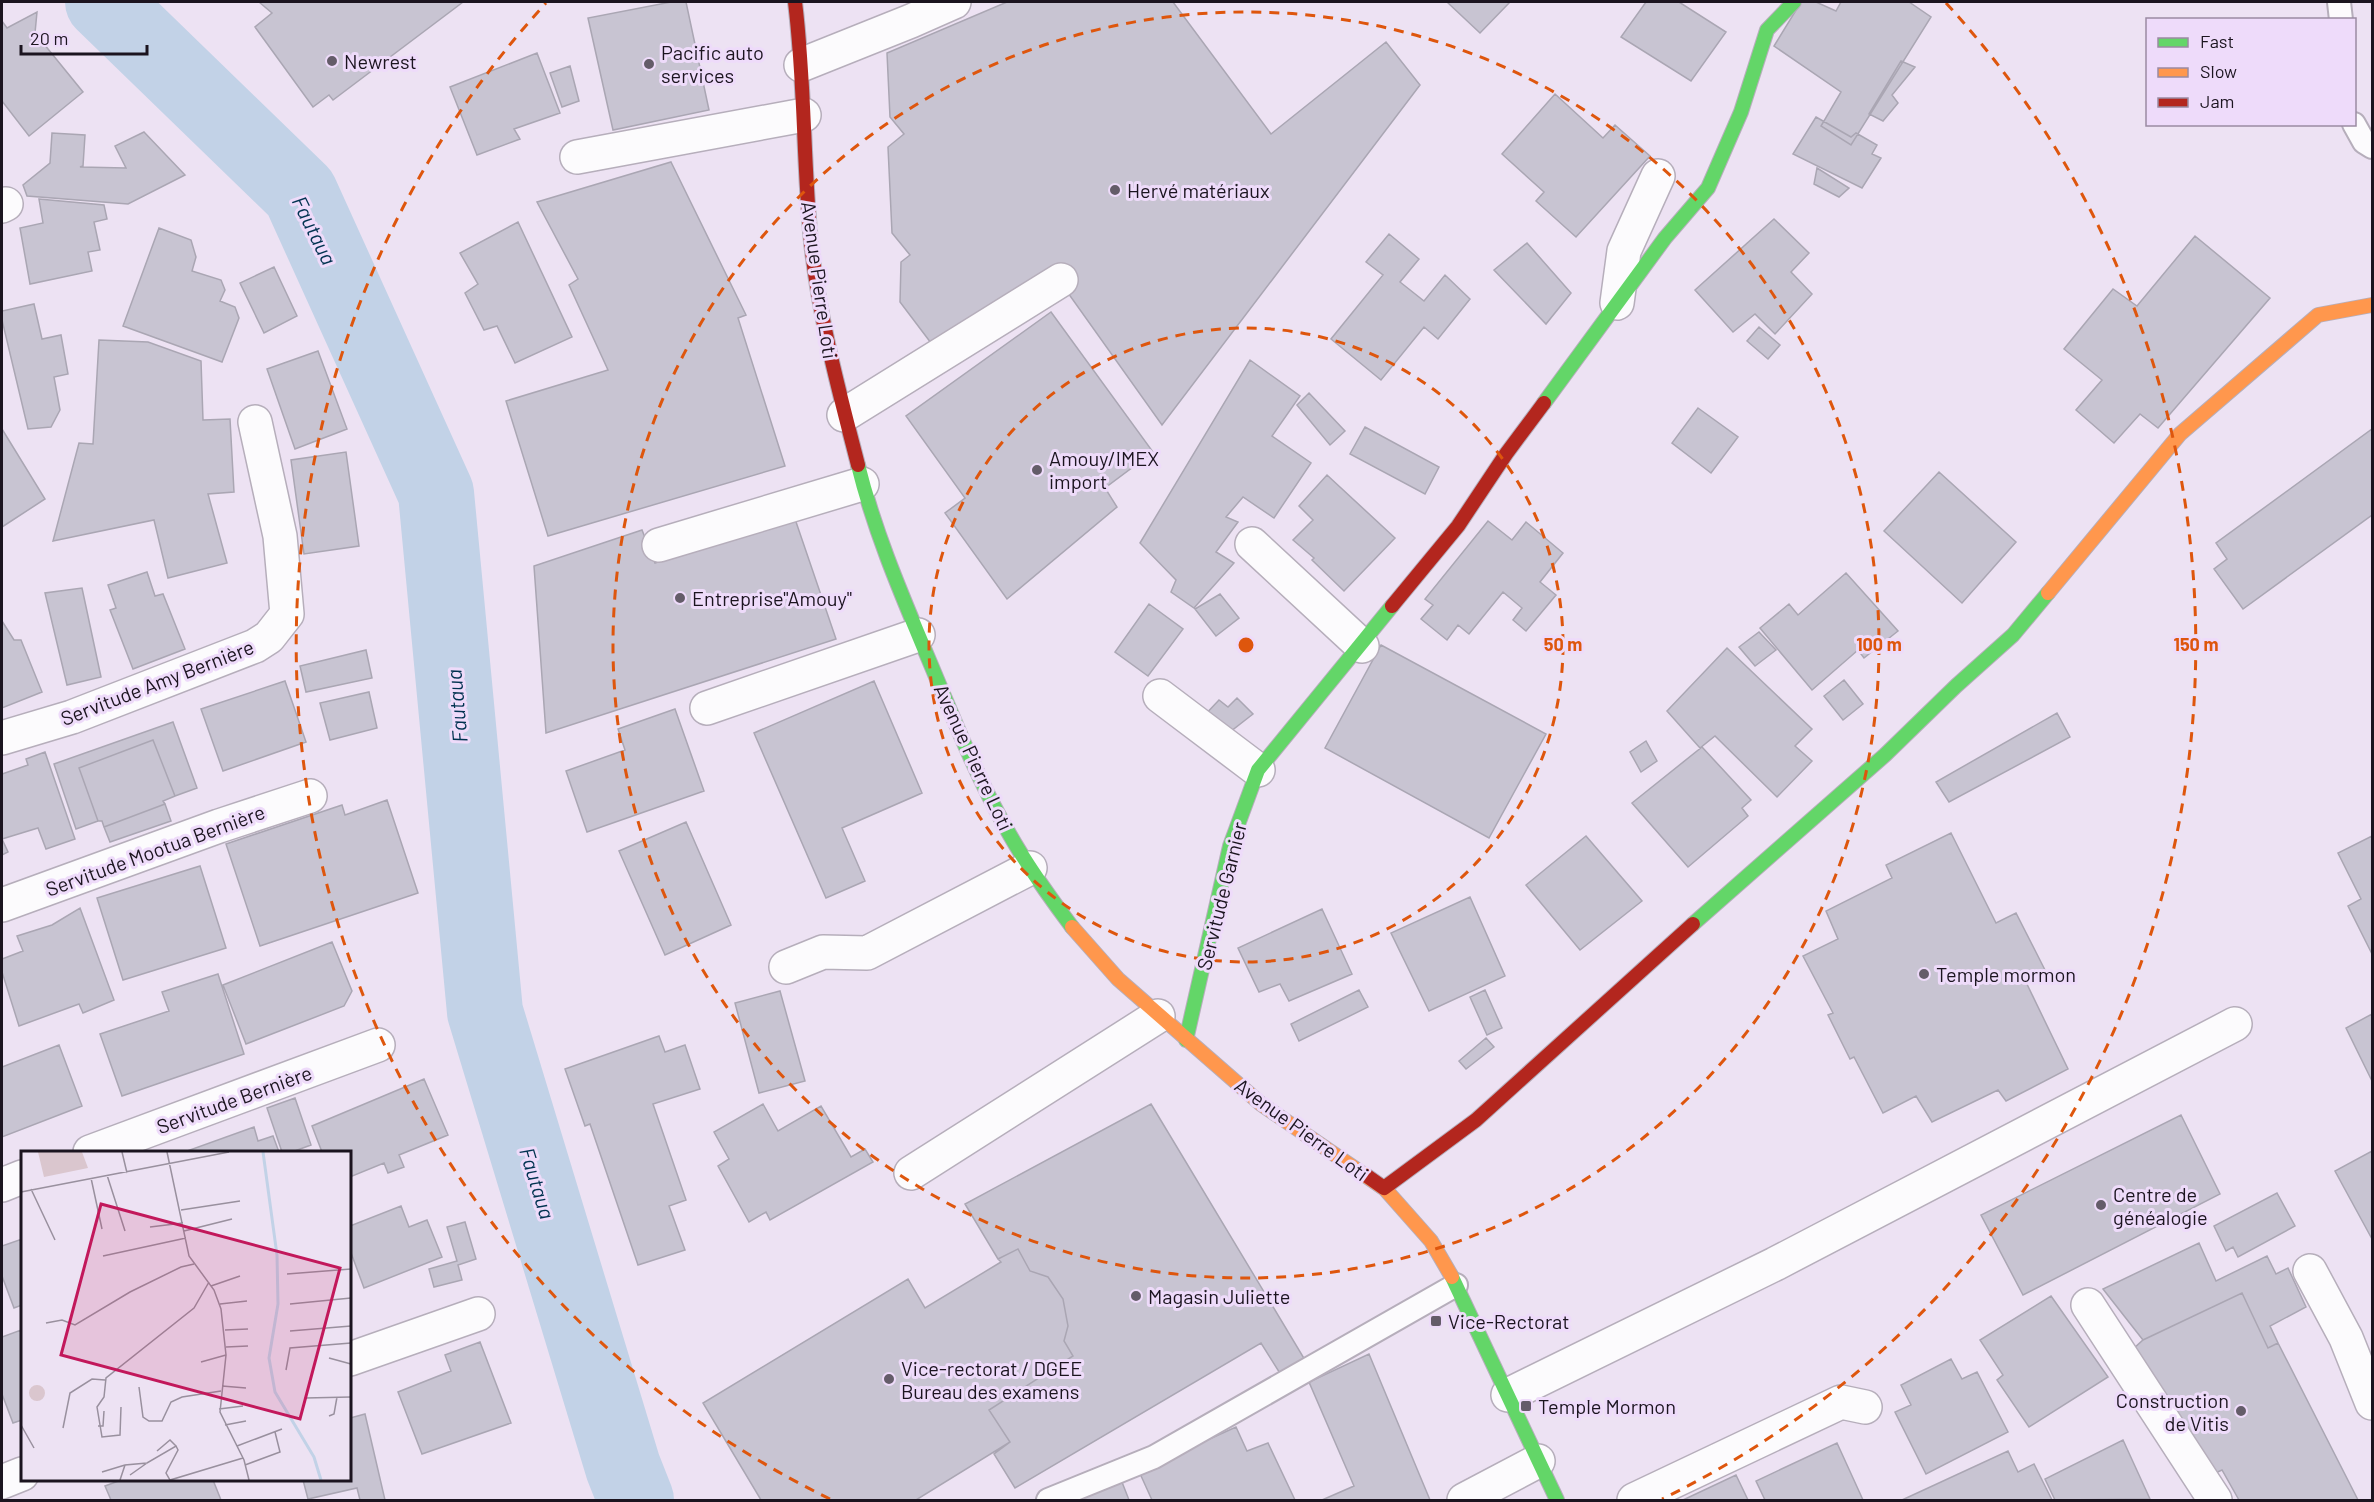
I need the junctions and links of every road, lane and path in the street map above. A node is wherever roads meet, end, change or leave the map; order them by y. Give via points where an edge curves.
1 (795, 2) edge
2 (954, 2) edge
3 (1794, 2) edge
4 (2339, 2) edge
5 (2341, 18) edge
6 (801, 65) junction
7 (804, 116) junction
8 (2356, 126) edge
9 (2373, 147) edge
10 (577, 157) dead end
11 (1658, 176) dead end
12 (1061, 280) dead end
13 (1617, 303) junction
14 (2373, 305) edge
15 (844, 415) junction
16 (255, 422) dead end
17 (862, 484) junction
18 (1252, 544) dead end
19 (659, 545) dead end
20 (918, 635) junction
21 (1362, 646) junction
22 (1160, 696) dead end
23 (707, 708) dead end
24 (2, 738) edge
25 (1258, 770) junction
26 (310, 796) dead end
27 (1030, 868) junction
28 (2, 904) edge
29 (786, 967) dead end
30 (1158, 1016) junction
31 (2235, 1024) dead end
32 (1186, 1040) junction
33 (378, 1045) dead end
34 (93, 1151) edge
35 (1358, 1170) junction
36 (911, 1173) dead end
37 (21, 1177) edge
38 (2, 1185) edge
39 (2310, 1271) dead end
40 (1456, 1285) junction
41 (2088, 1305) dead end
42 (478, 1314) dead end
43 (351, 1359) edge
44 (1508, 1395) junction
45 (2373, 1403) edge
46 (1865, 1407) dead end
47 (1538, 1461) junction
48 (21, 1474) edge
49 (2, 1482) edge
50 (1048, 1500) edge
51 (1464, 1500) edge
52 (1557, 1500) edge
53 (1634, 1500) edge
54 (2215, 1500) edge

1 - 6 street, Avenue Pierre Loti
2 - 6 street
3 - 13 street, Servitude Garnier via 1767,30 1741,112 1708,188
4 - 5 lane
6 - 7 street, Avenue Pierre Loti
7 - 10 street
7 - 15 street, Avenue Pierre Loti via 811,242 823,330
8 - 9 lane via 2364,142
11 - 13 street via 1623,251
12 - 15 street
13 - 21 street, Servitude Garnier via 1458,526
14 - 35 street via 2318,315 2180,434 2013,635 1886,755 1476,1120 1384,1188
15 - 17 street, Avenue Pierre Loti
16 - 24 street, Servitude Amy Bernière via 280,536 287,614 269,637 255,646 72,717
17 - 19 street
17 - 20 street, Avenue Pierre Loti
18 - 21 street
20 - 23 street
20 - 27 street, Avenue Pierre Loti via 975,769
21 - 25 street, Servitude Garnier
22 - 25 street
25 - 32 street, Servitude Garnier via 1230,846
26 - 28 street, Servitude Mootua Bernière
27 - 29 street via 867,953 823,952
27 - 30 street, Avenue Pierre Loti via 1075,931
30 - 32 street, Avenue Pierre Loti
30 - 36 street
31 - 44 street via 1775,1264
32 - 35 street, Avenue Pierre Loti via 1261,1104
33 - 34 street, Servitude Bernière
35 - 40 street, Avenue Pierre Loti via 1385,1189 1431,1241
37 - 38 street
39 - 45 street via 2346,1338
40 - 44 street, Avenue Pierre Loti
40 - 50 lane via 1154,1457
41 - 54 street
42 - 43 street
44 - 47 street, Avenue Pierre Loti
46 - 53 street via 1841,1402
47 - 51 street
47 - 52 street, Avenue Pierre Loti
48 - 49 street

